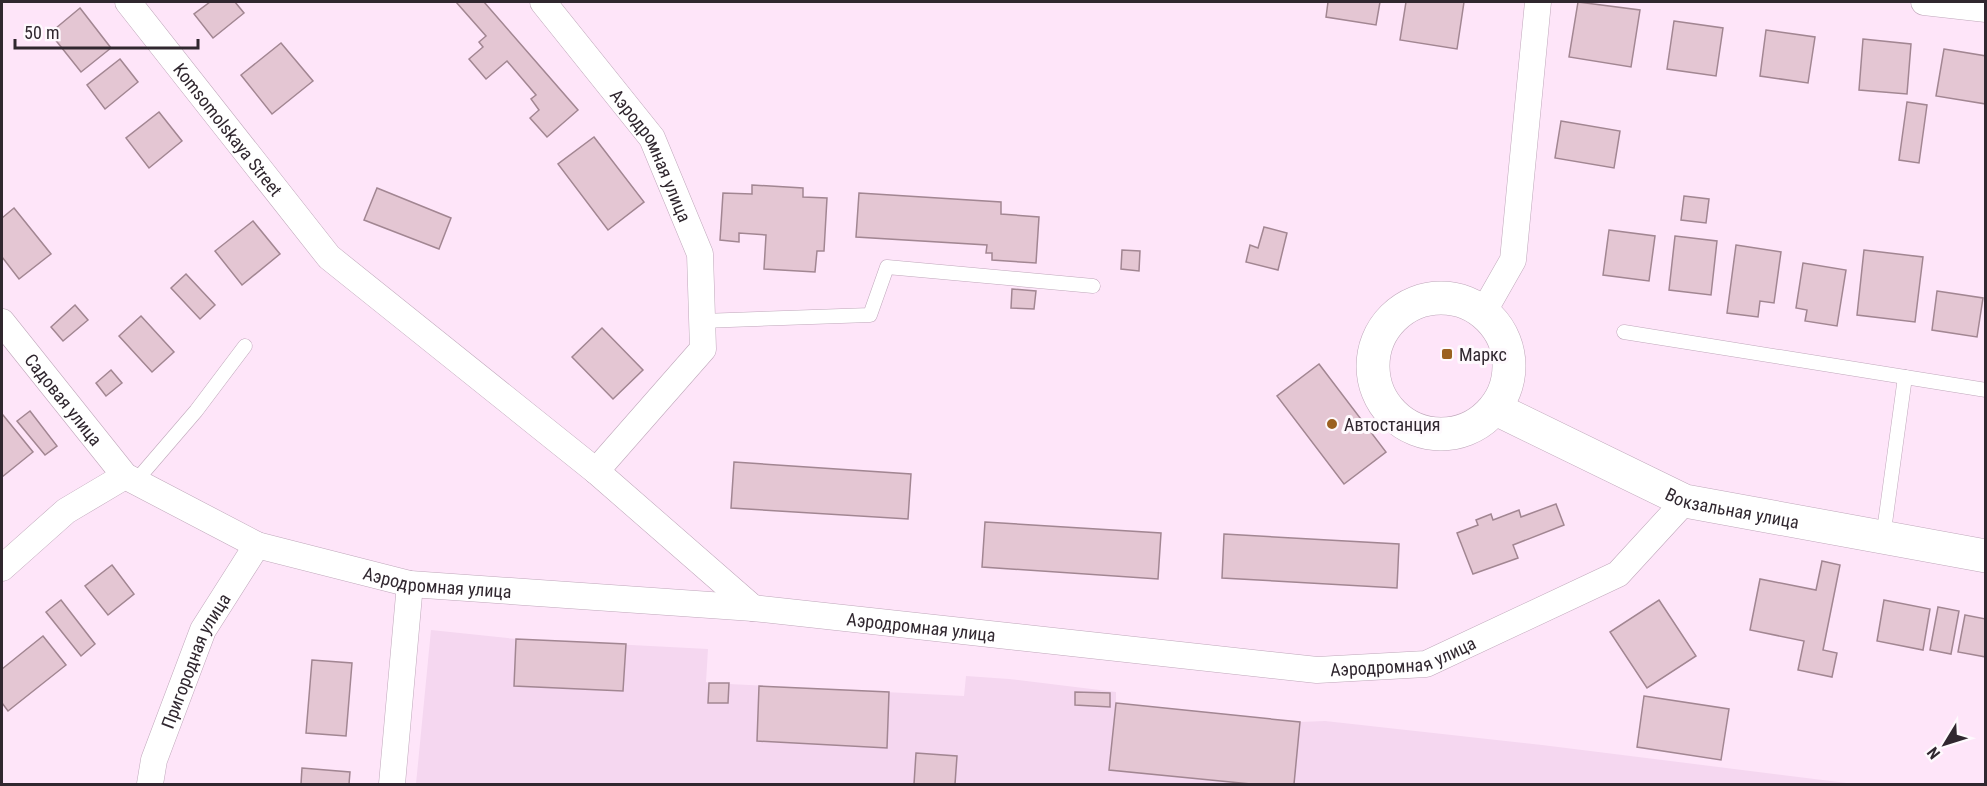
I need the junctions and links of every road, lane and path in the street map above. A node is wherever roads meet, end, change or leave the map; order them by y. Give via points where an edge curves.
1 (128, 2) edge
2 (543, 2) edge
3 (1538, 2) edge
4 (1924, 2) edge
5 (1986, 9) edge
6 (1093, 286) dead end
7 (1484, 311) junction
8 (702, 321) junction
9 (2, 322) edge
10 (1624, 332) dead end
11 (245, 346) dead end
12 (1905, 377) junction
13 (1986, 390) edge
14 (1496, 409) junction
15 (596, 471) junction
16 (130, 479) junction
17 (1685, 501) junction
18 (1883, 538) junction
19 (257, 545) junction
20 (1986, 556) edge
21 (2, 567) edge
22 (410, 584) junction
23 (753, 608) junction
24 (150, 784) edge
25 (392, 784) edge

1 - 15 street, Komsomolskaya Street via 329,257
2 - 8 street, Аэродромная улица via 651,138 700,254
3 - 7 street via 1513,260
4 - 5 street
6 - 8 lane via 887,267 870,315
7 - 14 street via 1502,332 1510,358 1508,385
7 - 14 street via 1460,299 1433,297 1407,305 1387,323 1375,347 1373,374 1381,400 1399,421 1423,433 1450,435 1476,426
8 - 15 street, Аэродромная улица via 703,349
9 - 16 street, Садовая улица
10 - 12 lane
11 - 16 lane via 196,411
12 - 13 lane
12 - 18 lane
14 - 17 street, Вокзальная улица
15 - 23 street, Komsomolskaya Street
16 - 19 street, Аэродромная улица
16 - 21 street via 66,511
17 - 18 street, Вокзальная улица
17 - 23 street, Аэродромная улица via 1618,574 1426,664 1317,670
18 - 20 street, Вокзальная улица
19 - 22 street, Аэродромная улица
19 - 24 street, Пригородная улица via 203,630 154,760
22 - 23 street, Аэродромная улица
22 - 25 street

